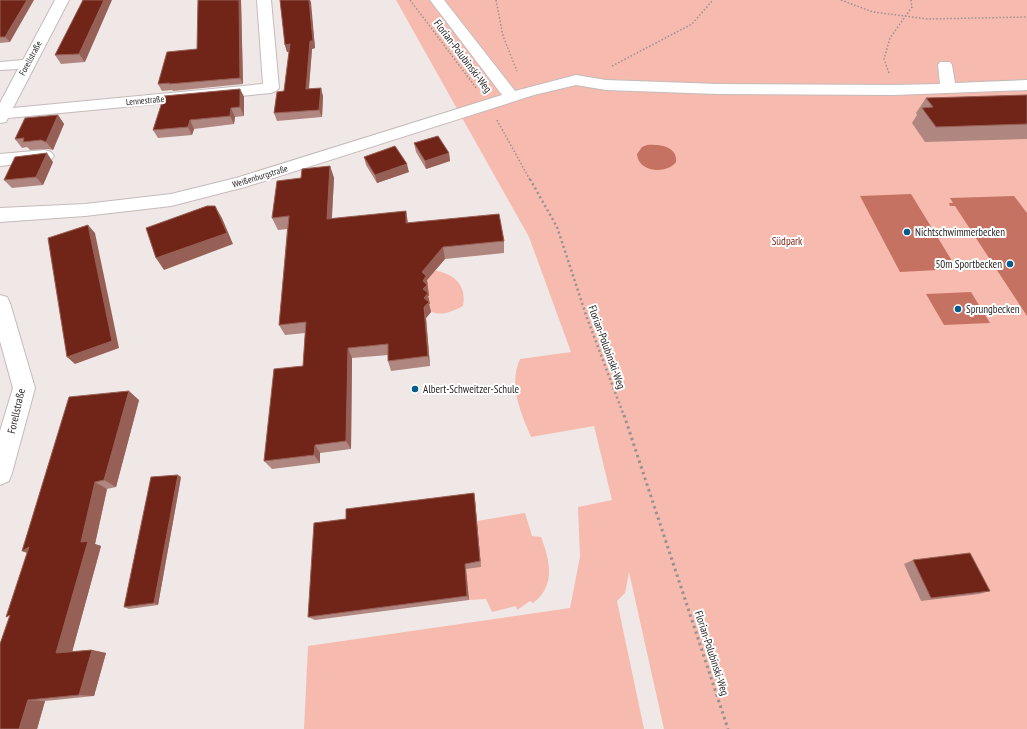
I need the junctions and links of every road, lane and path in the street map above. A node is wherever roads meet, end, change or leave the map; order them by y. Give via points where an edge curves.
1 (62, 0) edge
2 (264, 0) edge
3 (410, 0) edge
4 (437, 0) edge
5 (496, 0) edge
6 (713, 0) edge
7 (841, 0) edge
8 (911, 0) edge
9 (905, 16) junction
10 (1027, 17) edge
11 (27, 64) junction
12 (945, 65) dead end
13 (0, 66) edge
14 (576, 80) junction
15 (1027, 85) edge
16 (948, 88) junction
17 (894, 90) junction
18 (529, 92) junction
19 (512, 98) junction
20 (489, 104) junction
21 (1, 116) edge
22 (48, 156) dead end
23 (0, 160) edge
24 (0, 215) edge
25 (0, 303) edge
26 (0, 473) edge
27 (728, 729) edge

1 - 11 street, Forellstraße
2 - 21 street, Lennestraße via 271,88
3 - 20 path, Florian-Polubinski-Weg
4 - 19 street
5 - 18 path via 503,36
6 - 14 path via 692,24 600,72
7 - 9 path via 873,12
8 - 9 path via 912,7
9 - 10 path via 934,19
9 - 17 path via 890,38 884,58
11 - 13 street
11 - 21 street, Forellstraße
12 - 16 street
14 - 17 street via 606,85 718,89
14 - 18 street, Weißenburgstraße
15 - 16 street
16 - 17 street
18 - 19 street, Weißenburgstraße
19 - 20 street, Weißenburgstraße
20 - 24 street, Weißenburgstraße via 240,183 171,200 85,210
20 - 27 path, Florian-Polubinski-Weg via 557,227 587,318 627,423
22 - 23 street
25 - 26 street, Forellstraße via 24,388

